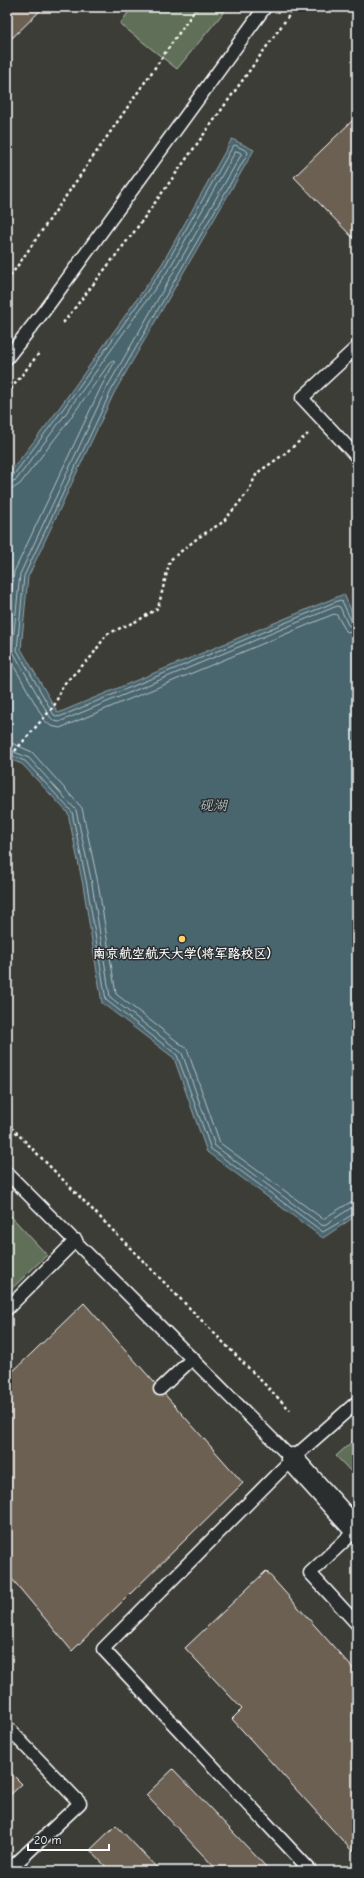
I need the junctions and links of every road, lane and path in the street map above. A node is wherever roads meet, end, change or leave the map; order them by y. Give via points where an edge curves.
1 (197, 7) edge
2 (265, 7) edge
3 (295, 7) edge
4 (7, 280) edge
5 (61, 326) dead end
6 (357, 347) edge
7 (41, 351) dead end
8 (7, 358) edge
9 (7, 394) edge
10 (323, 420) junction
11 (357, 457) edge
12 (7, 760) edge
13 (7, 1123) edge
14 (7, 1173) edge
15 (76, 1240) junction
16 (7, 1309) edge
17 (193, 1358) junction
18 (160, 1389) dead end
19 (357, 1402) edge
20 (290, 1410) dead end
21 (292, 1458) junction
22 (356, 1530) edge
23 (357, 1624) edge
24 (7, 1727) edge
25 (8, 1871) edge
26 (311, 1871) edge

1 - 4 path
2 - 8 lane
3 - 5 path via 134,232
6 - 10 lane via 302,398
7 - 9 path
10 - 11 lane
10 - 12 path via 283,455 257,473 248,492 223,522 170,560 158,608 139,620 107,634 91,657 64,684 54,706
13 - 20 path
14 - 15 lane
15 - 16 lane
15 - 17 lane
17 - 18 lane
17 - 21 lane
19 - 21 lane
21 - 22 street
21 - 26 lane via 104,1649
22 - 23 lane via 310,1573
24 - 25 lane via 80,1803

